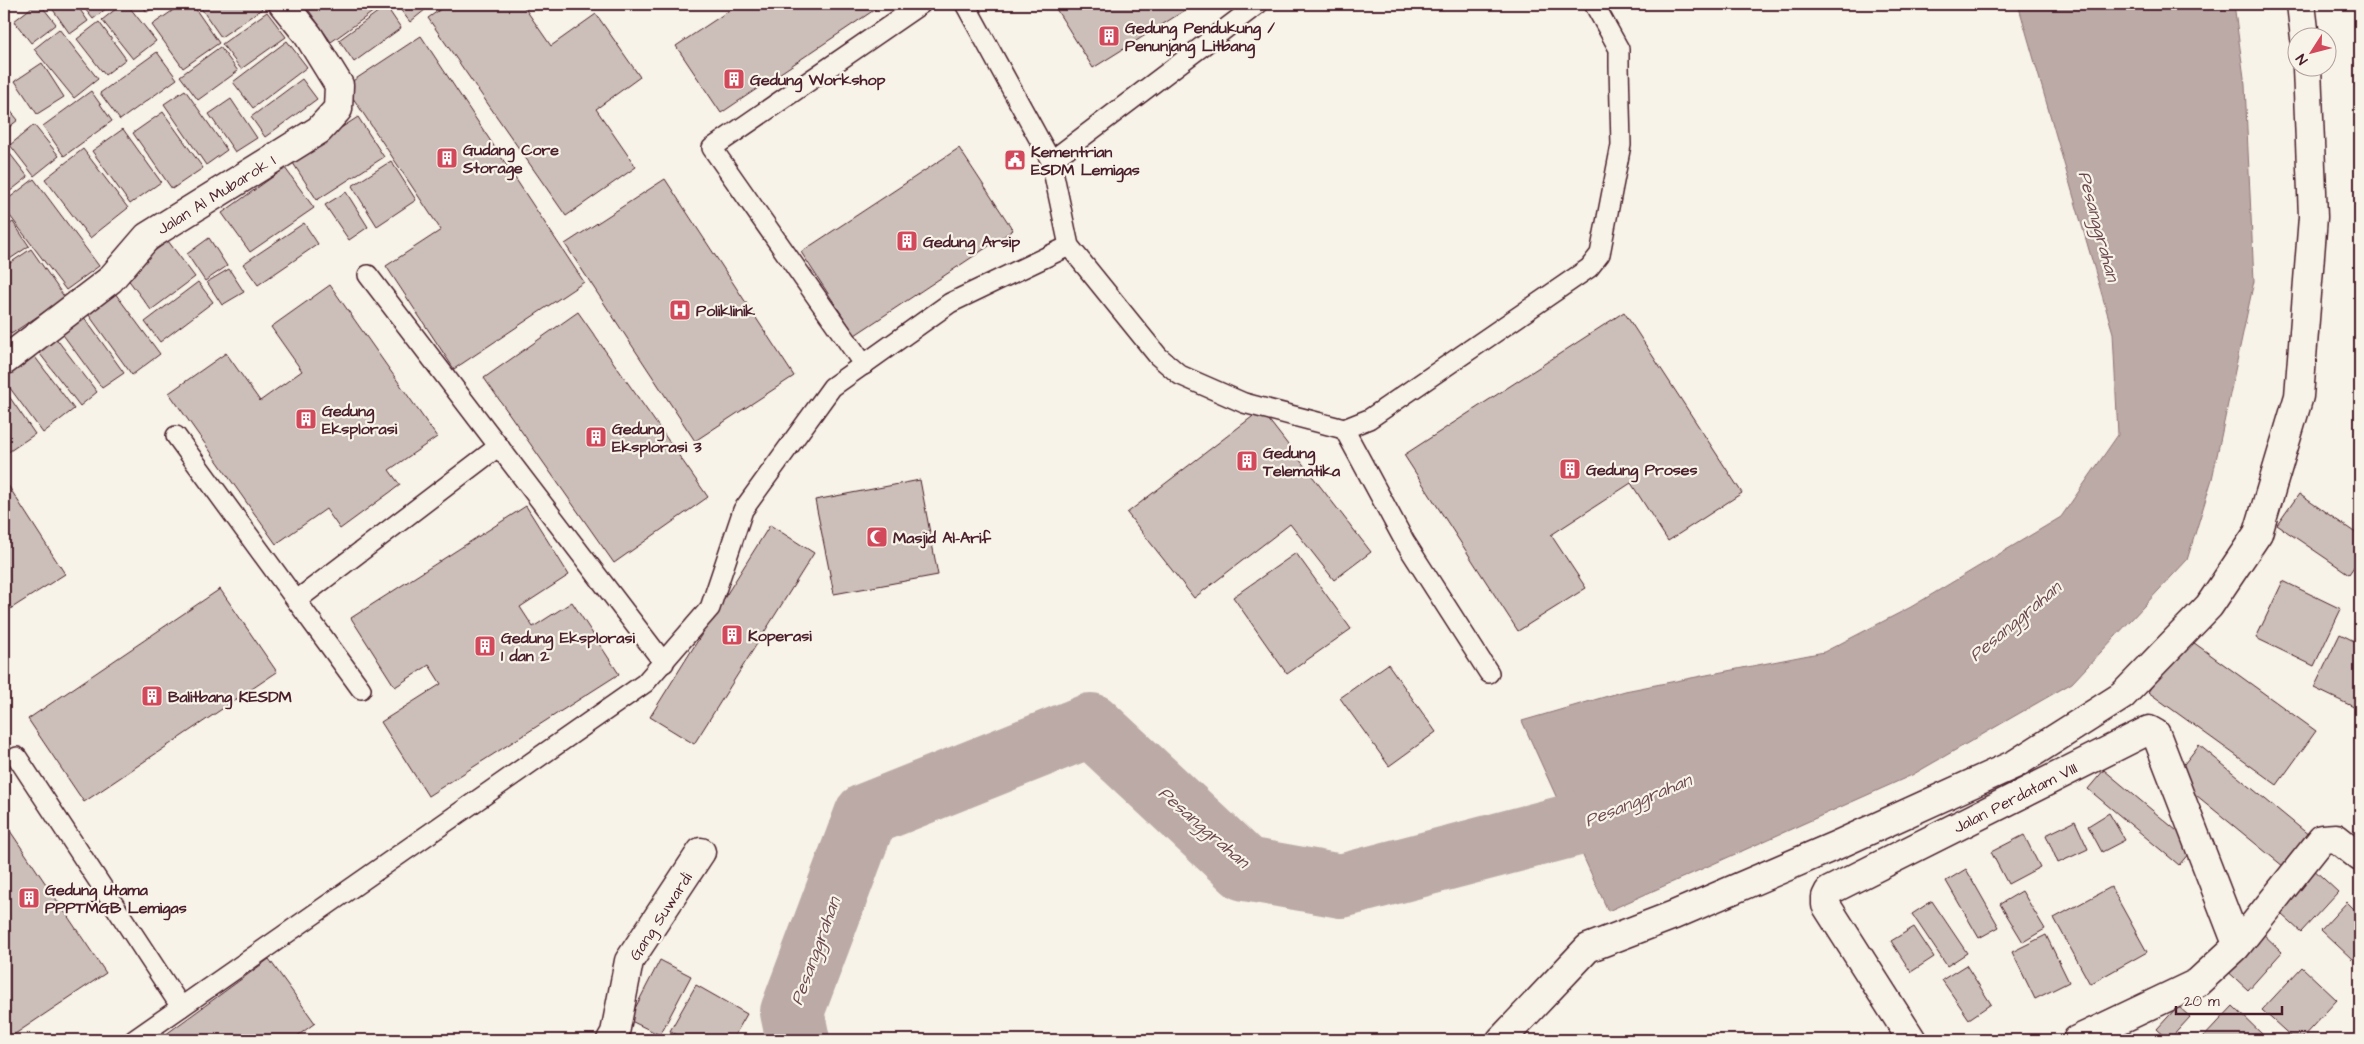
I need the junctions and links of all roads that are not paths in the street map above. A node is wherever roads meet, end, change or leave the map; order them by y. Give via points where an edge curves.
1 (283, 4) edge
2 (921, 4) edge
3 (965, 4) edge
4 (1258, 4) edge
5 (1594, 4) edge
6 (2301, 4) edge
7 (2304, 28) edge
8 (2307, 78) edge
9 (1051, 161) junction
10 (1069, 246) junction
11 (368, 275) dead end
12 (4, 361) edge
13 (864, 365) junction
14 (1344, 429) junction
15 (176, 436) dead end
16 (499, 446) junction
17 (297, 600) junction
18 (664, 663) junction
19 (1489, 673) dead end
20 (361, 689) dead end
21 (16, 757) dead end
22 (701, 852) dead end
23 (2360, 857) edge
24 (2237, 944) junction
25 (181, 1007) junction
26 (134, 1040) edge
27 (611, 1040) edge
28 (1501, 1040) edge
29 (1912, 1040) edge
30 (2077, 1040) edge

1 - 12 street, Jalan Al Mubarok I via 308,34 339,85 338,110 319,130 147,237 110,280
2 - 13 lane via 712,148
3 - 9 lane
4 - 9 lane
5 - 14 lane via 1618,49 1620,145 1596,261 1369,419
6 - 7 street
8 - 28 street via 2313,217 2299,396 2258,533 2209,606 2122,696 2015,764 1837,845 1588,948
9 - 10 lane
10 - 13 lane via 950,304
10 - 14 lane via 1140,337 1180,375 1244,403
11 - 16 lane
13 - 18 lane via 832,387 743,510 710,608
14 - 19 lane via 1405,542
15 - 17 lane
16 - 17 lane
16 - 18 lane
17 - 20 lane
18 - 25 lane via 644,683
21 - 25 lane
22 - 27 street, Gang Suwardi via 629,961
23 - 24 street via 2336,838 2322,839
24 - 29 street, Jalan Perdatam VIII via 2156,734 2149,730 1829,892 1826,905
24 - 30 street via 2197,983
25 - 26 lane

